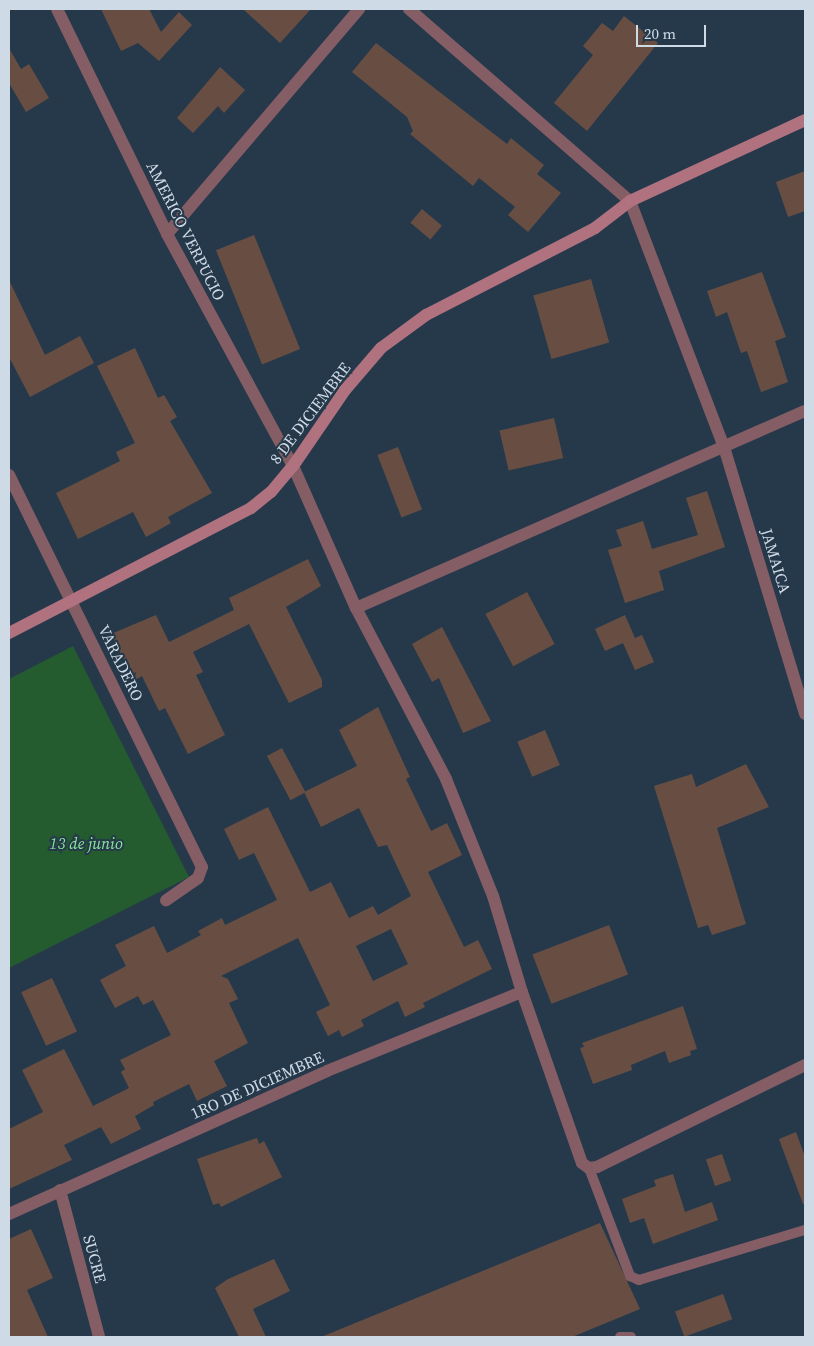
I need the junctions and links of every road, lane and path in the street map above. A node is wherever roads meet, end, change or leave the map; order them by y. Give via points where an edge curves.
1 (57, 9) edge
2 (359, 9) edge
3 (409, 9) edge
4 (805, 120) edge
5 (630, 202) junction
6 (167, 234) junction
7 (805, 411) edge
8 (724, 447) junction
9 (293, 466) junction
10 (9, 475) edge
11 (71, 598) junction
12 (356, 608) junction
13 (9, 633) edge
14 (803, 697) edge
15 (805, 714) edge
16 (166, 900) dead end
17 (522, 992) junction
18 (805, 1065) edge
19 (589, 1168) junction
20 (60, 1190) junction
21 (9, 1214) edge
22 (805, 1230) edge
23 (99, 1337) edge
24 (620, 1337) edge
25 (631, 1337) edge

1 - 6 street, AMERICO VERPUCIO
2 - 6 street
3 - 5 street
4 - 5 main road, 8 DE DICIEMBRE
5 - 8 street, JAMAICA
5 - 9 main road, 8 DE DICIEMBRE via 595,228 426,315 381,348 345,390
6 - 9 street, AMERICO VERPUCIO
7 - 8 street
8 - 12 street
8 - 14 street, JAMAICA
9 - 11 main road, 8 DE DICIEMBRE via 271,492 251,508
9 - 12 street, AMERICO VERPUCIO
10 - 11 street, VARADERO
11 - 13 main road, 8 DE DICIEMBRE
11 - 16 street, VARADERO via 202,867 198,878
12 - 17 street, AMERICO VERPUCIO via 446,779 493,896
14 - 15 street, JAMAICA
17 - 19 street, AMERICO VERPUCIO via 582,1163
17 - 20 street, 1RO DE DICIEMBRE via 327,1071
18 - 19 street
19 - 22 lane via 630,1276 639,1280
20 - 21 street, 1RO DE DICIEMBRE
20 - 23 street, SUCRE
24 - 25 lane

